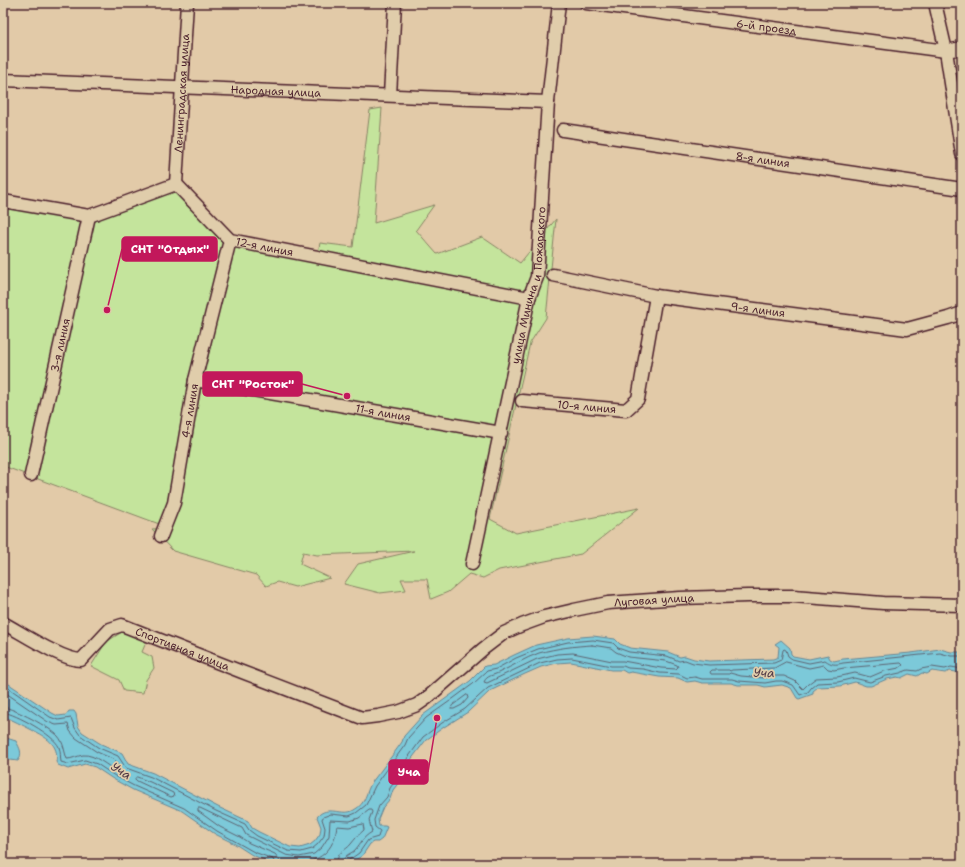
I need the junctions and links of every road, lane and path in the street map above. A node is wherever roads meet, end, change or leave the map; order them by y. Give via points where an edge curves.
1 (187, 3) edge
2 (395, 3) edge
3 (559, 3) edge
4 (586, 3) edge
5 (935, 3) edge
6 (962, 48) edge
7 (946, 52) junction
8 (3, 80) edge
9 (182, 87) junction
10 (390, 95) junction
11 (548, 102) junction
12 (563, 130) dead end
13 (962, 154) edge
14 (176, 184) junction
15 (962, 189) edge
16 (3, 201) edge
17 (89, 216) junction
18 (230, 240) junction
19 (553, 275) dead end
20 (656, 296) junction
21 (529, 298) junction
22 (962, 313) edge
23 (195, 380) junction
24 (522, 401) dead end
25 (500, 433) junction
26 (31, 475) dead end
27 (161, 536) dead end
28 (472, 564) dead end
29 (962, 605) edge
30 (3, 623) edge
31 (378, 716) joint

1 - 9 street, Ленинградская улица
2 - 10 street
3 - 11 street, улица Минина и Пожарского
4 - 7 street, 6-й проезд
5 - 7 street
6 - 7 street
7 - 13 street
8 - 9 street, Народная улица
9 - 10 street, Народная улица
9 - 14 street, Ленинградская улица
10 - 11 street, Народная улица
11 - 21 street, улица Минина и Пожарского via 537,277
12 - 15 street, 8-я линия
14 - 17 street
14 - 18 street, 12-я линия
16 - 17 street
17 - 26 street, 3-я линия
18 - 21 street, 12-я линия
18 - 23 street, 4-я линия
19 - 20 street, 9-я линия
20 - 22 street, 9-я линия via 906,329
20 - 24 street, 10-я линия via 638,399 626,410
21 - 25 street, улица Минина и Пожарского
23 - 25 street, 11-я линия
23 - 27 street, 4-я линия via 174,503
25 - 28 street, улица Минина и Пожарского
29 - 31 street, Луговая улица via 883,603 793,596 680,598 608,603 544,617 504,633 427,698 398,712
30 - 31 street, Спортивная улица via 75,660 81,660 110,629 122,625 362,718

